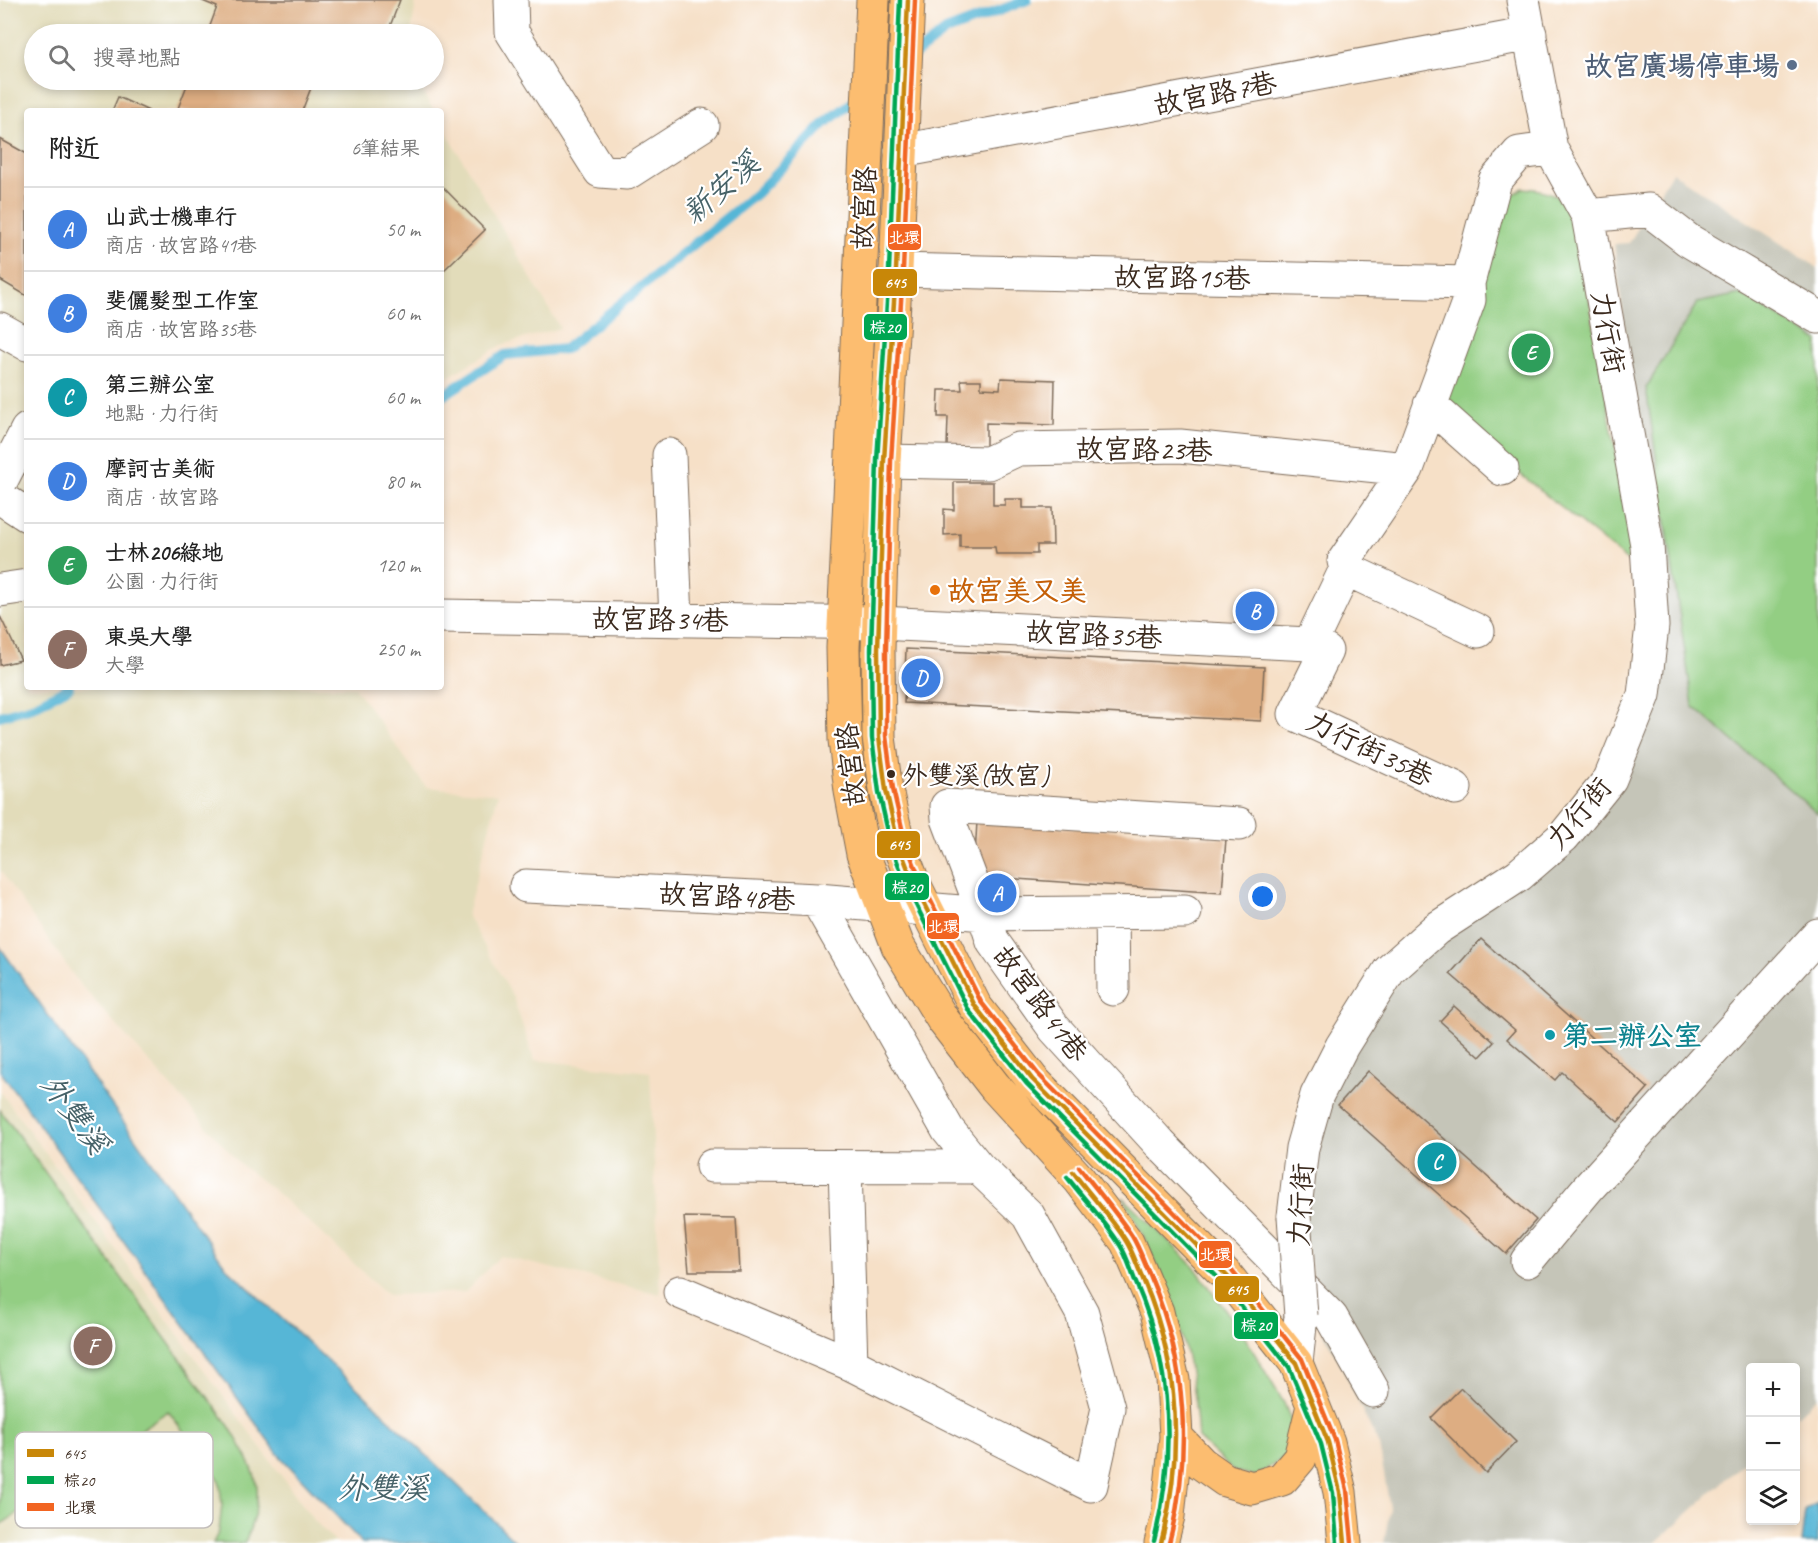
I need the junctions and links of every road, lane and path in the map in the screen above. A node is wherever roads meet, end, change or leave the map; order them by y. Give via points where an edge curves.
1 (511, 0) edge
2 (873, 0) edge
3 (908, 0) edge
4 (1523, 0) edge
5 (1530, 34) junction
6 (702, 125) dead end
7 (1551, 149) junction
8 (901, 151) junction
9 (1588, 216) junction
10 (896, 270) junction
11 (1468, 283) junction
12 (1818, 317) edge
13 (0, 329) edge
14 (24, 342) edge
15 (1430, 405) junction
16 (24, 436) edge
17 (669, 455) dead end
18 (884, 460) junction
19 (1407, 469) junction
20 (1502, 469) dead end
21 (0, 483) edge
22 (0, 495) edge
23 (24, 513) edge
24 (1346, 569) junction
25 (24, 586) edge
26 (0, 590) edge
27 (444, 616) edge
28 (676, 619) junction
29 (844, 623) junction
30 (879, 623) junction
31 (1478, 631) dead end
32 (1310, 644) junction
33 (1455, 788) dead end
34 (1239, 825) dead end
35 (526, 886) dead end
36 (817, 900) junction
37 (883, 905) junction
38 (927, 911) junction
39 (1185, 912) dead end
40 (1113, 913) junction
41 (984, 914) junction
42 (1818, 935) edge
43 (1113, 989) dead end
44 (712, 1166) dead end
45 (845, 1167) junction
46 (978, 1167) junction
47 (1527, 1261) dead end
48 (680, 1292) dead end
49 (1296, 1363) junction
50 (851, 1364) junction
51 (1373, 1391) dead end
52 (1312, 1406) junction
53 (1176, 1437) junction
54 (1161, 1543) edge
55 (1345, 1543) edge

1 - 6 street via 512,32 600,171 627,173
2 - 29 main road, 故宮路
3 - 8 main road, 故宮路
4 - 5 street, 力行街
5 - 7 street, 力行街
5 - 8 street, 故宮路7巷
7 - 9 street, 力行街
7 - 11 street via 1519,153 1495,181
8 - 10 main road, 故宮路
9 - 12 street via 1649,210 1688,240
9 - 49 street, 力行街, bridge via 1647,544 1652,626 1644,695 1610,779 1564,836 1519,875 1436,929 1389,971 1342,1046 1317,1095 1302,1148 1294,1216 1301,1316
10 - 11 street, 故宮路15巷
10 - 18 main road, 故宮路
11 - 15 street via 1469,300
13 - 14 street
15 - 19 street
15 - 20 street
16 - 21 street
17 - 28 street
18 - 19 street, 故宮路23巷 via 988,463 1018,449 1180,446
18 - 30 main road, 故宮路
19 - 24 street via 1344,561
22 - 23 street
24 - 31 street
24 - 32 street
25 - 26 street
27 - 28 street, 故宮路34巷
28 - 29 street, 故宮路34巷
29 - 30 street, 故宮路34巷
29 - 37 main road, 故宮路 via 845,740 851,791 863,854
30 - 32 street, 故宮路35巷
30 - 38 main road, 故宮路 via 879,737 886,790 898,843
32 - 33 street, 力行街35巷 via 1326,651 1295,714
34 - 41 street, 故宮路41巷 via 947,806 948,819
35 - 36 street, 故宮路48巷
36 - 37 street, 故宮路48巷
36 - 46 street via 948,1130
37 - 38 street, 故宮路48巷
37 - 53 main road, 故宮路 via 898,946 943,1020 995,1088 1079,1179 1127,1242 1157,1312 1173,1380
38 - 41 street, 故宮路48巷
38 - 49 main road, 故宮路 via 975,1006 1032,1079 1227,1276
39 - 40 street, 故宮路48巷
40 - 41 street, 故宮路48巷
40 - 43 street
41 - 51 street, 故宮路41巷 via 993,942 1054,1028 1160,1144 1331,1317
42 - 47 street via 1588,1188
44 - 45 street
45 - 46 street
45 - 50 street
46 - 50 street via 1028,1215 1082,1313 1108,1408 1091,1485
48 - 50 street
49 - 52 main road, 故宮路
52 - 53 main road via 1300,1458 1282,1479 1252,1488 1225,1480 1201,1463
52 - 55 main road, 故宮路 via 1331,1452
53 - 54 main road, 故宮路 via 1168,1516

